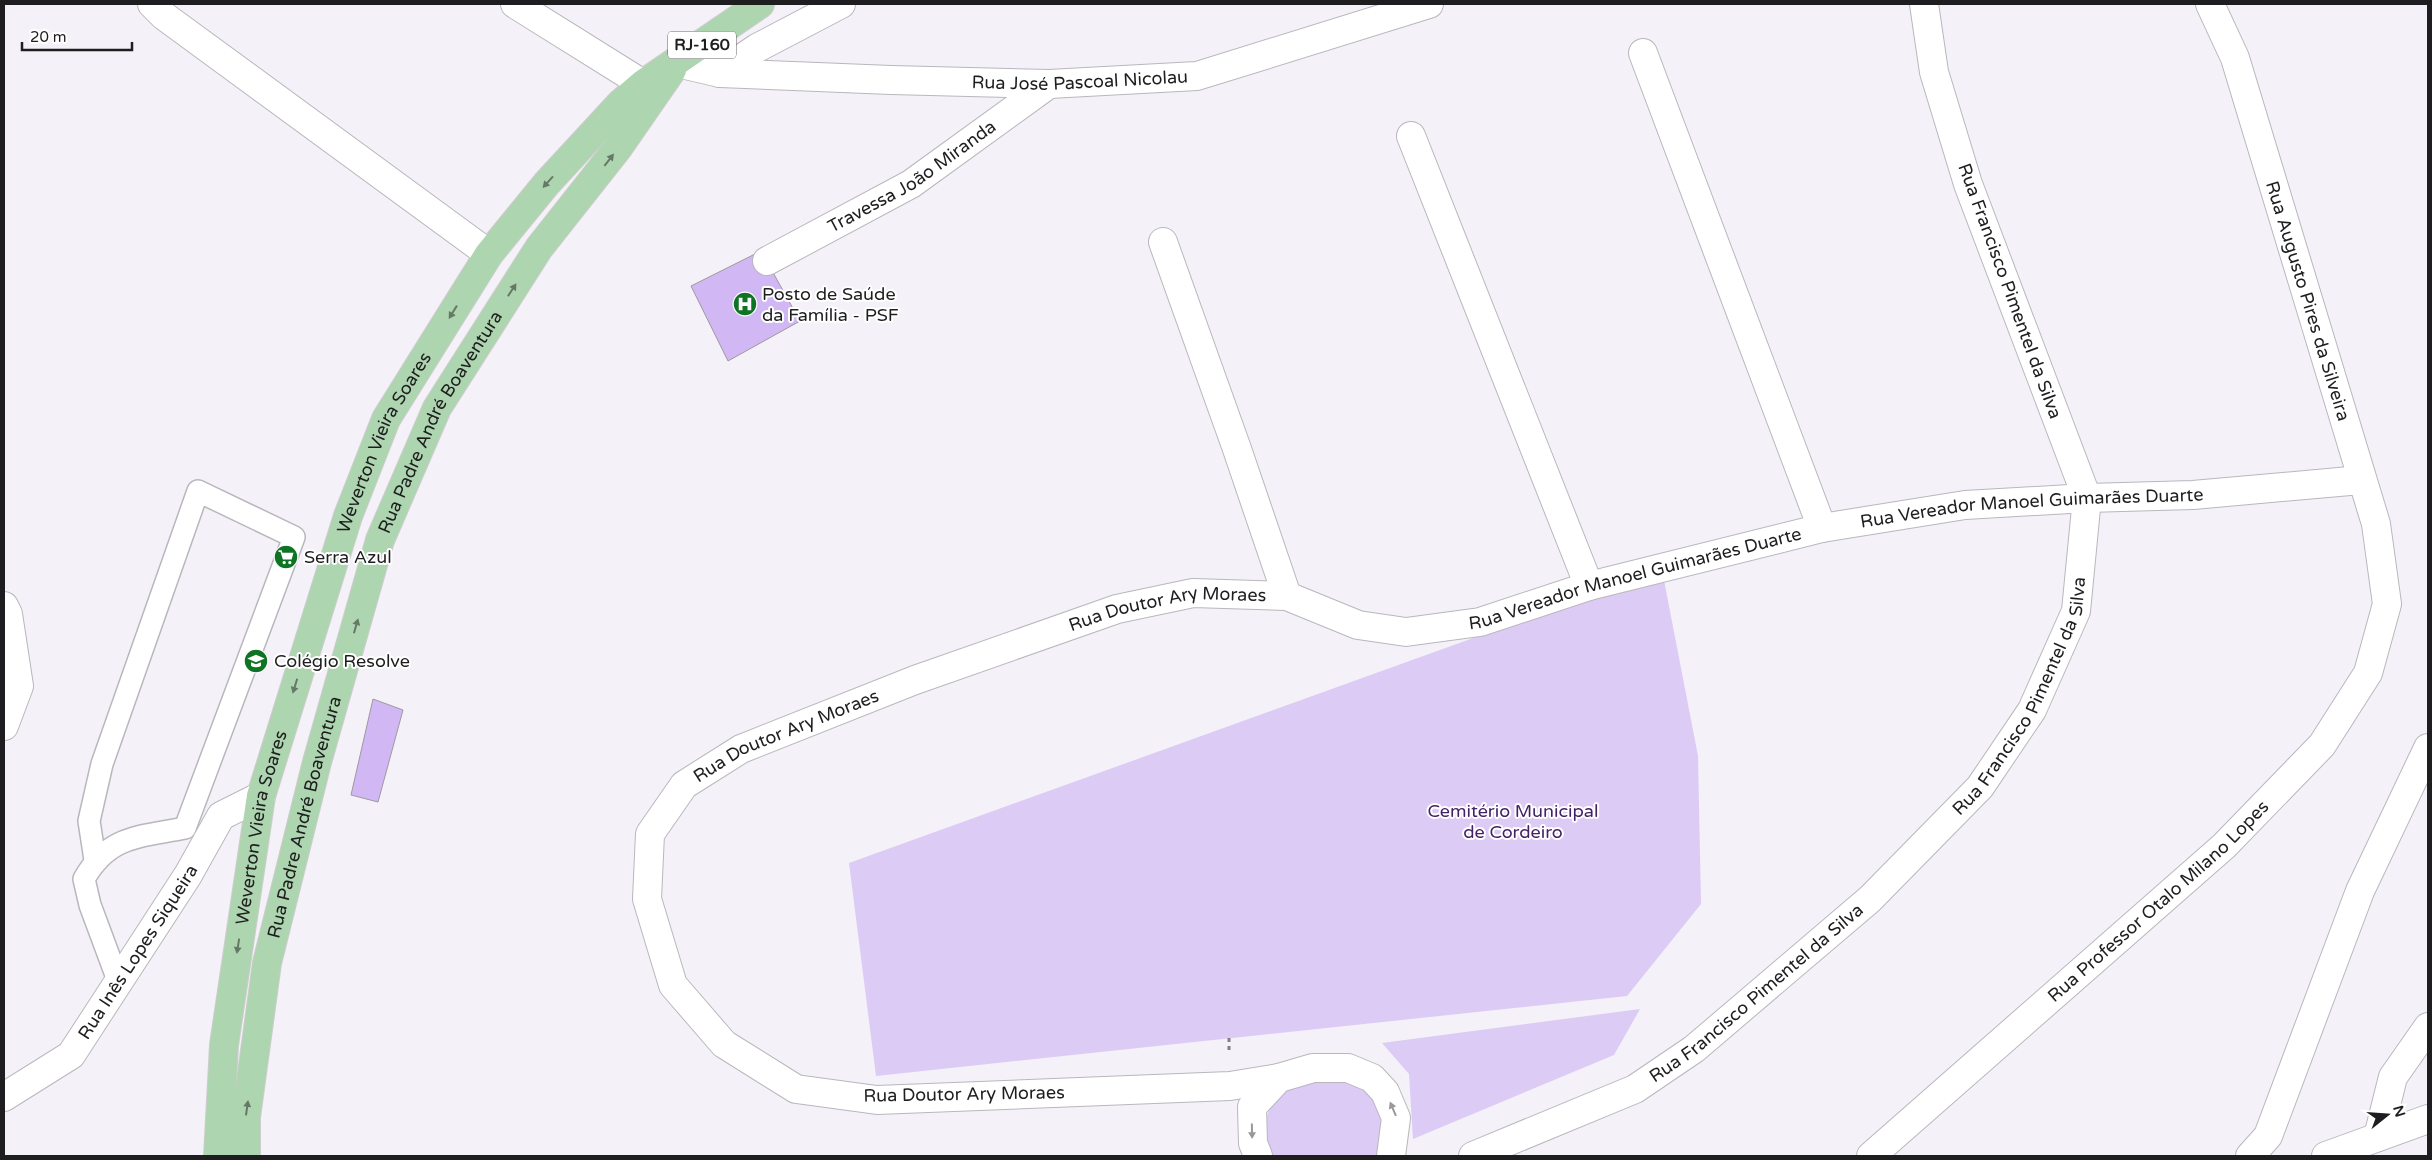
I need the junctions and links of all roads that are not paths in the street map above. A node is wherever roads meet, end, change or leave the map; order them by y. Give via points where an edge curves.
1 (152, 4) edge
2 (515, 4) edge
3 (760, 4) edge
4 (841, 4) edge
5 (1429, 4) edge
6 (1924, 4) edge
7 (2210, 4) edge
8 (1643, 53) dead end
9 (677, 63) junction
10 (720, 73) junction
11 (643, 84) junction
12 (1049, 84) junction
13 (1412, 136) dead end
14 (1163, 242) dead end
15 (489, 254) junction
16 (767, 261) dead end
17 (2361, 480) junction
18 (2087, 498) junction
19 (1822, 528) junction
20 (1589, 586) junction
21 (1286, 596) junction
22 (2387, 604) joint
23 (4, 606) edge
24 (4, 726) edge
25 (2428, 748) edge
26 (261, 796) junction
27 (95, 860) junction
28 (119, 983) junction
29 (2428, 1027) edge
30 (1279, 1078) junction
31 (4, 1097) edge
32 (2428, 1119) edge
33 (2378, 1137) junction
34 (218, 1156) edge
35 (246, 1156) edge
36 (1258, 1156) edge
37 (1391, 1156) edge
38 (1472, 1156) edge
39 (1871, 1156) edge
40 (2250, 1156) edge
41 (2326, 1156) edge

1 - 15 street via 172,22
2 - 11 street
3 - 9 main road, Weverton Vieira Soares / RJ-160
4 - 10 street via 757,48
5 - 12 street, Rua José Pascoal Nicolau via 1197,76
6 - 18 street, Rua Francisco Pimentel da Silva via 1934,72 1968,184
7 - 17 street, Rua Augusto Pires da Silveira via 2235,58
8 - 19 street
9 - 10 street
9 - 11 main road, Weverton Vieira Soares / RJ-160
35 -> 9 main road, Rua Padre André Boaventura via 246,1117 267,963 317,762 380,540 437,408 539,248 629,133
10 - 12 street, Rua José Pascoal Nicolau
11 -> 15 main road, Weverton Vieira Soares / RJ-160 via 621,103 547,183
12 - 16 street, Travessa João Miranda via 911,184
13 - 20 street
14 - 21 street
15 -> 26 main road, Weverton Vieira Soares / RJ-160 via 386,419 348,516
17 - 18 street, Rua Vereador Manoel Guimarães Duarte via 2193,495
17 - 22 street, Rua Augusto Pires da Silveira via 2376,524
18 - 19 street, Rua Vereador Manoel Guimarães Duarte via 1965,505
18 - 38 street, Rua Francisco Pimentel da Silva via 2076,611 2032,710 1980,787 1870,899 1694,1049 1635,1089
19 - 20 street, Rua Vereador Manoel Guimarães Duarte
20 - 21 street, Rua Vereador Manoel Guimarães Duarte via 1480,622 1406,632 1358,625
21 - 30 street, Rua Doutor Ary Moraes via 1194,593 1117,609 915,680 741,750 684,785 650,834 646,899 673,985 724,1044 796,1089 876,1100 1230,1086
22 - 39 street, Rua Professor Otalo Milano Lopes via 2368,673 2322,745 2224,846
23 - 24 street via 19,686
25 - 40 street via 2360,891 2268,1136
26 - 28 street, Rua Inês Lopes Siqueira via 221,816 188,875
26 -> 34 main road, Weverton Vieira Soares / RJ-160 via 224,1045
27 - 27 lane via 122,841 136,836 185,828 294,537 198,491 102,764 89,821
27 - 28 lane via 84,879 90,905
28 - 31 street, Rua Inês Lopes Siqueira via 71,1055
29 - 33 street via 2393,1077
30 -> 36 street via 1252,1107 1253,1143
37 -> 30 street, Rua Doutor Ary Moraes via 1396,1118 1385,1092 1372,1078 1348,1068 1313,1068
32 - 33 street
33 - 41 street

